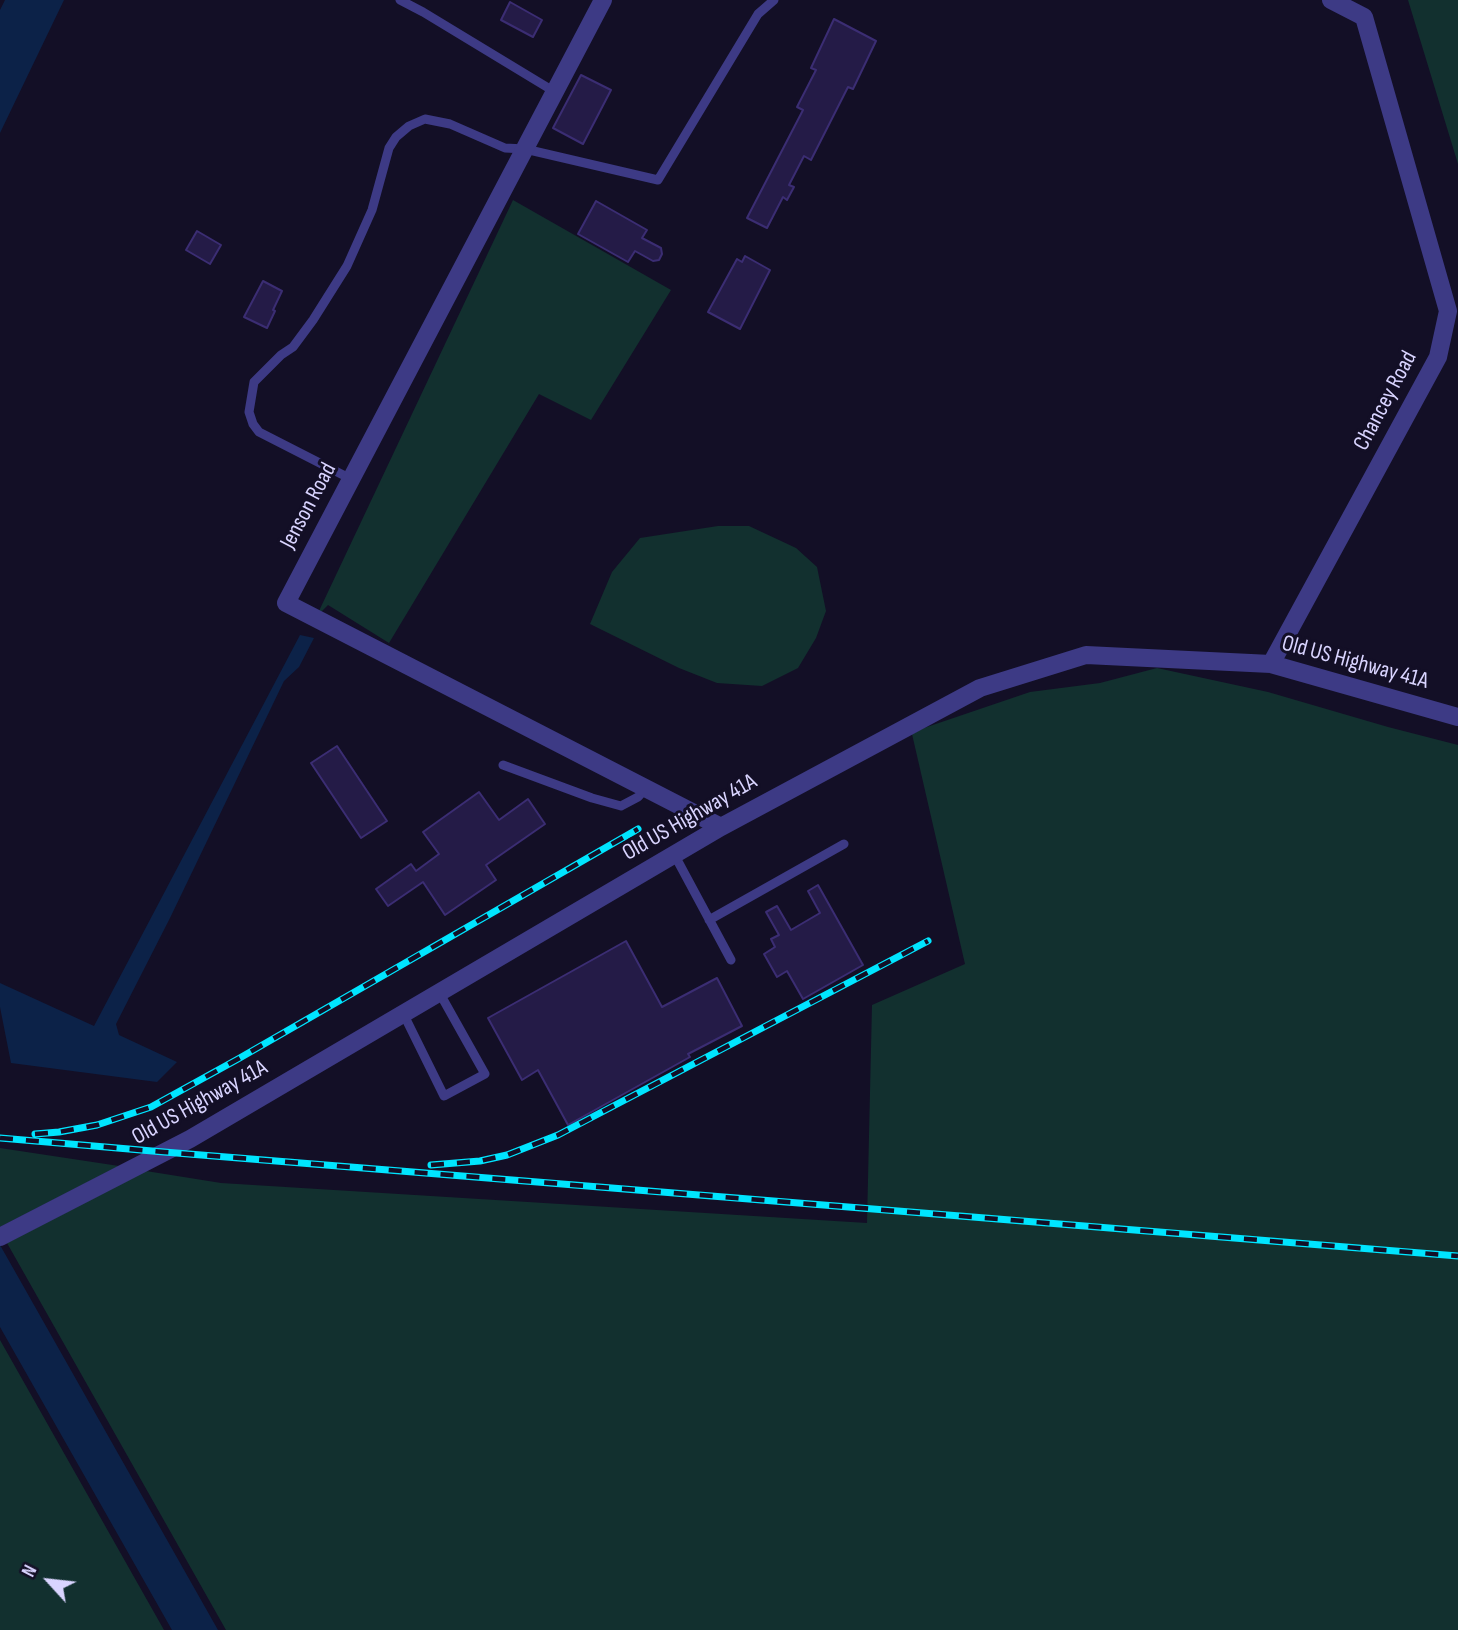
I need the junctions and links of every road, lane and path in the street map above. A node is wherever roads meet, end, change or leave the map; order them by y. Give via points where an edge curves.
1 (400, 0) edge
2 (774, 0) edge
3 (598, 2) edge
4 (1339, 2) edge
5 (555, 92) junction
6 (525, 149) junction
7 (351, 479) junction
8 (1271, 664) junction
9 (1458, 717) edge
10 (503, 765) dead end
11 (646, 788) junction
12 (720, 827) junction
13 (844, 844) dead end
14 (674, 854) junction
15 (709, 920) junction
16 (731, 960) dead end
17 (439, 992) junction
18 (403, 1013) junction
19 (3, 1235) edge

1 - 5 lane
2 - 6 lane via 758,14 658,180
3 - 5 street, Jenson Road
4 - 8 street, Chancey Road via 1364,18 1448,311 1438,358
5 - 6 street, Jenson Road
6 - 7 street, Jenson Road
6 - 7 lane via 505,148 430,119 409,126 396,137 372,210 340,276 293,346 254,382 248,412 259,432
7 - 11 street, Jenson Road via 286,603
8 - 9 street, Old US Highway 41A
8 - 12 street, Old US Highway 41A via 1086,656 980,688
10 - 11 lane via 621,806
11 - 12 street, Jenson Road
12 - 14 street, Old US Highway 41A
13 - 15 lane
14 - 15 lane
14 - 17 street, Old US Highway 41A
15 - 16 lane
17 - 18 street, Old US Highway 41A
17 - 18 lane via 485,1074 444,1096
18 - 19 street, Old US Highway 41A via 190,1139

